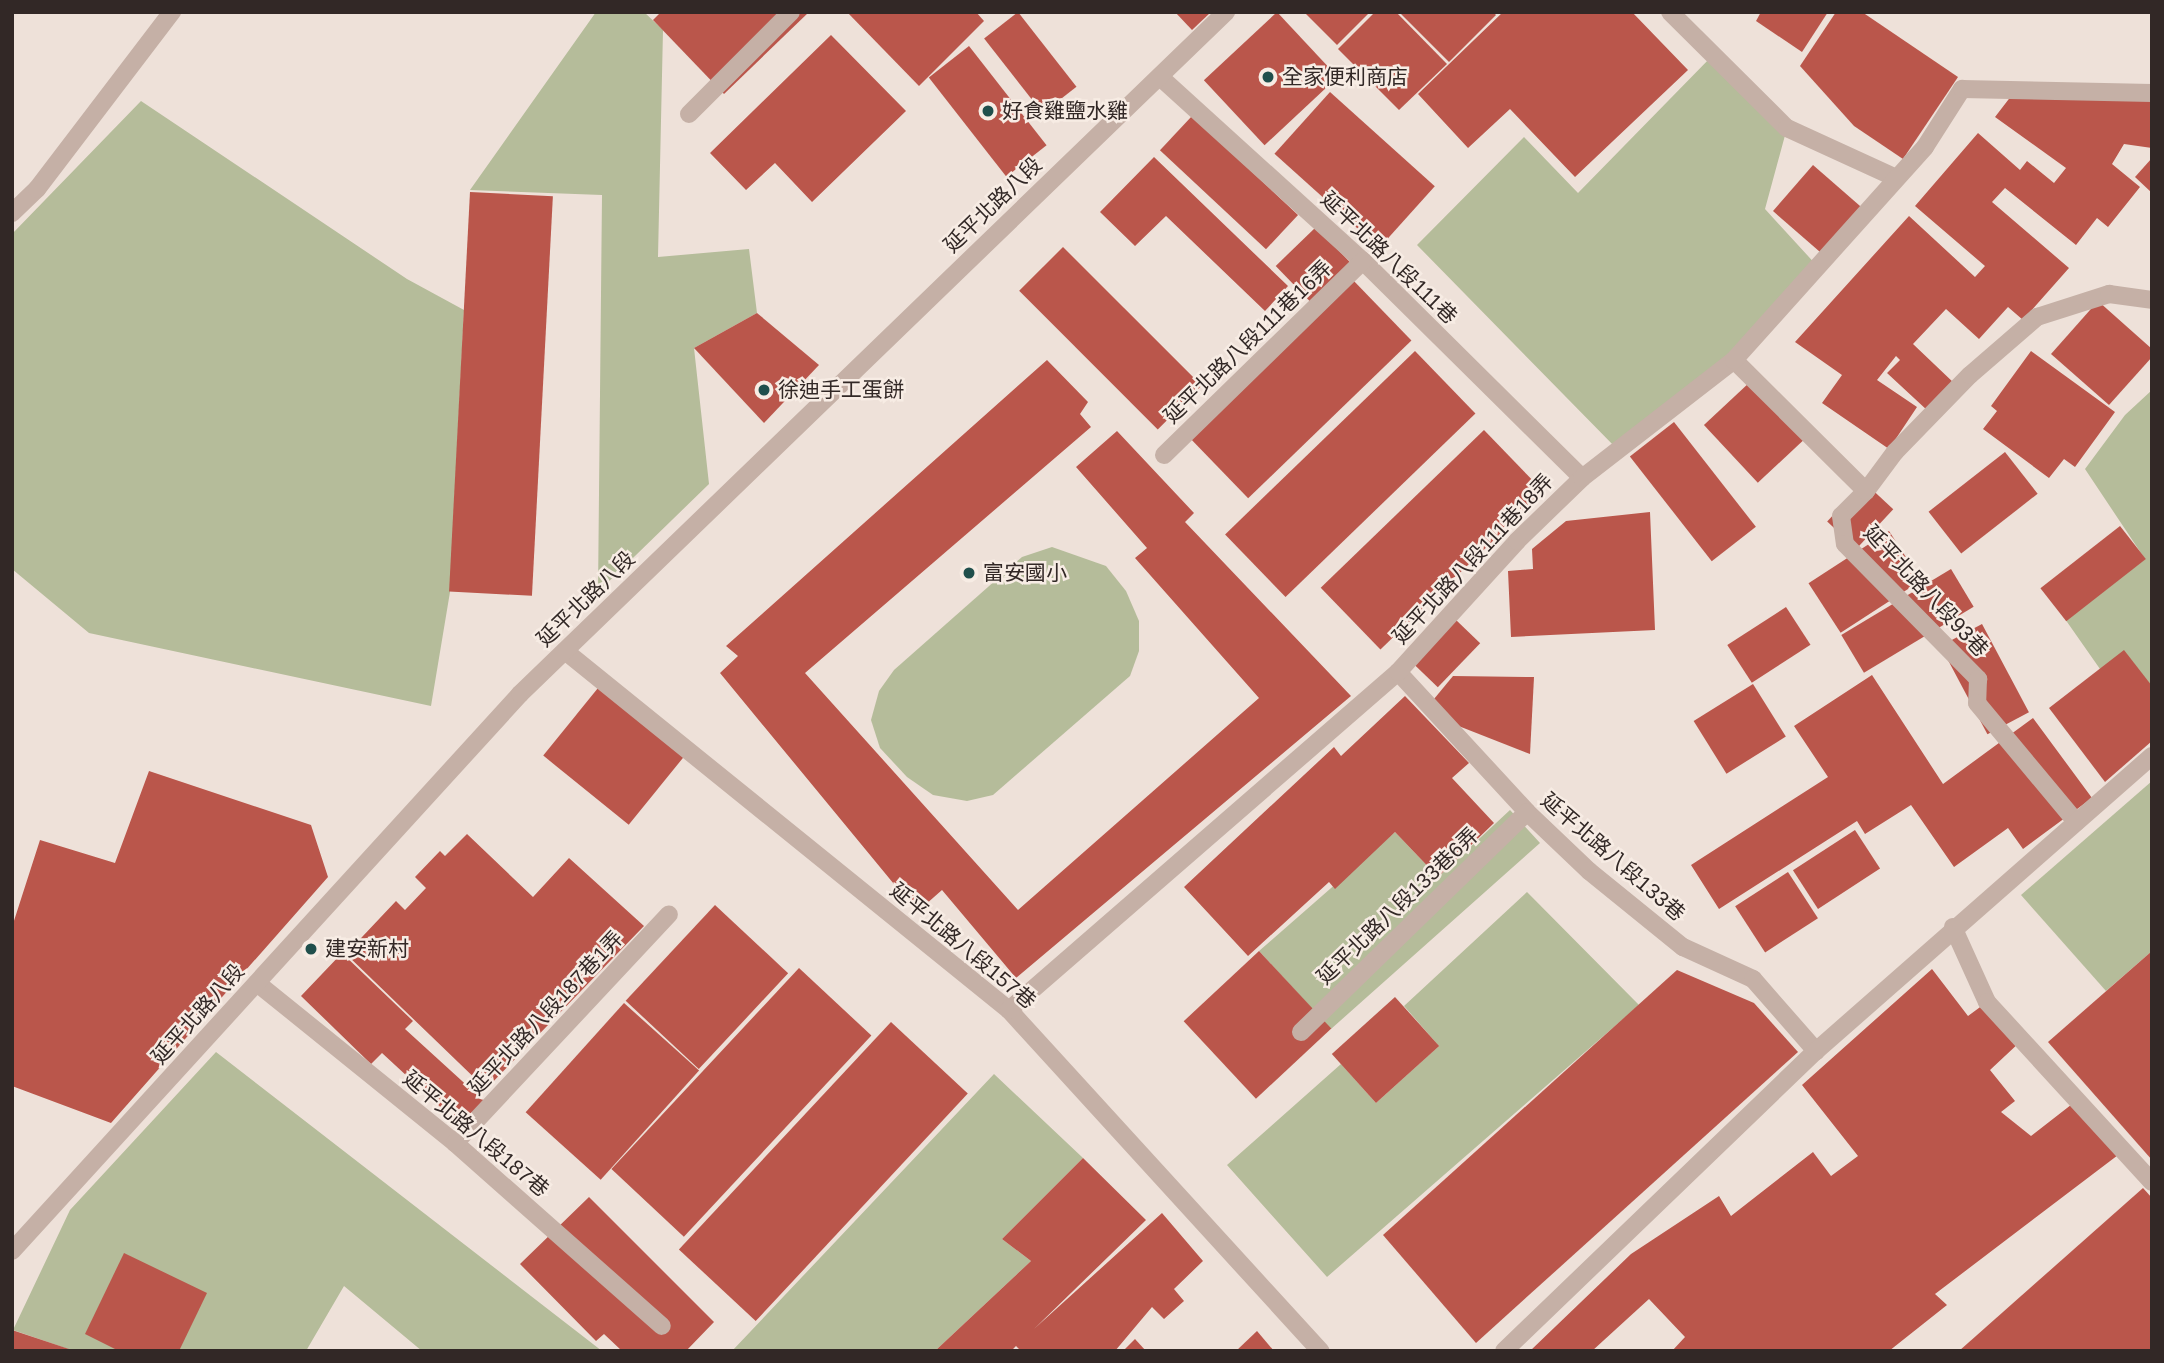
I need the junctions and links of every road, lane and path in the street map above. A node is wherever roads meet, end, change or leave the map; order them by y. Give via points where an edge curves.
1 (172, 12) edge
2 (791, 12) edge
3 (1226, 12) edge
4 (1670, 12) edge
5 (1160, 77) junction
6 (2152, 93) edge
7 (689, 114) dead end
8 (1896, 178) junction
9 (12, 213) edge
10 (1363, 261) junction
11 (2152, 300) edge
12 (1734, 360) junction
13 (1164, 455) dead end
14 (1581, 478) junction
15 (1866, 491) junction
16 (565, 651) junction
17 (1398, 672) junction
18 (2152, 756) edge
19 (1527, 812) junction
20 (2076, 822) junction
21 (669, 914) dead end
22 (1953, 927) junction
23 (257, 983) junction
24 (1009, 1010) junction
25 (1301, 1032) dead end
26 (1816, 1051) junction
27 (455, 1143) junction
28 (2152, 1182) edge
29 (12, 1251) edge
30 (662, 1326) dead end
31 (1320, 1351) edge
32 (1504, 1351) edge

1 - 9 street via 37,189
2 - 7 street
3 - 5 street, 延平北路八段
4 - 8 street via 1787,128
5 - 10 street, 延平北路八段111巷
5 - 16 street, 延平北路八段
6 - 8 street via 1962,89 1925,147
8 - 12 street
10 - 13 street, 延平北路八段111巷16弄
10 - 14 street, 延平北路八段111巷
11 - 15 street, 延平北路八段93巷 via 2109,294 2037,317 1961,384 1895,452
12 - 14 street
12 - 15 street, 延平北路八段93巷
14 - 17 street, 延平北路八段111巷18弄
15 - 20 street, 延平北路八段93巷 via 1841,516 1846,544 1978,679 1977,703
16 - 23 street, 延平北路八段
16 - 24 street, 延平北路八段157巷
17 - 19 street, 延平北路八段133巷
17 - 24 street, 延平北路八段111巷18弄
18 - 20 street
19 - 25 street, 延平北路八段133巷6弄
19 - 26 street, 延平北路八段133巷 via 1588,871 1683,947 1753,979
20 - 22 street
21 - 27 street, 延平北路八段187巷1弄
22 - 26 street
22 - 28 street via 1987,1002
23 - 27 street, 延平北路八段187巷
23 - 29 street, 延平北路八段
24 - 31 street, 延平北路八段157巷
26 - 32 street
27 - 30 street, 延平北路八段187巷

